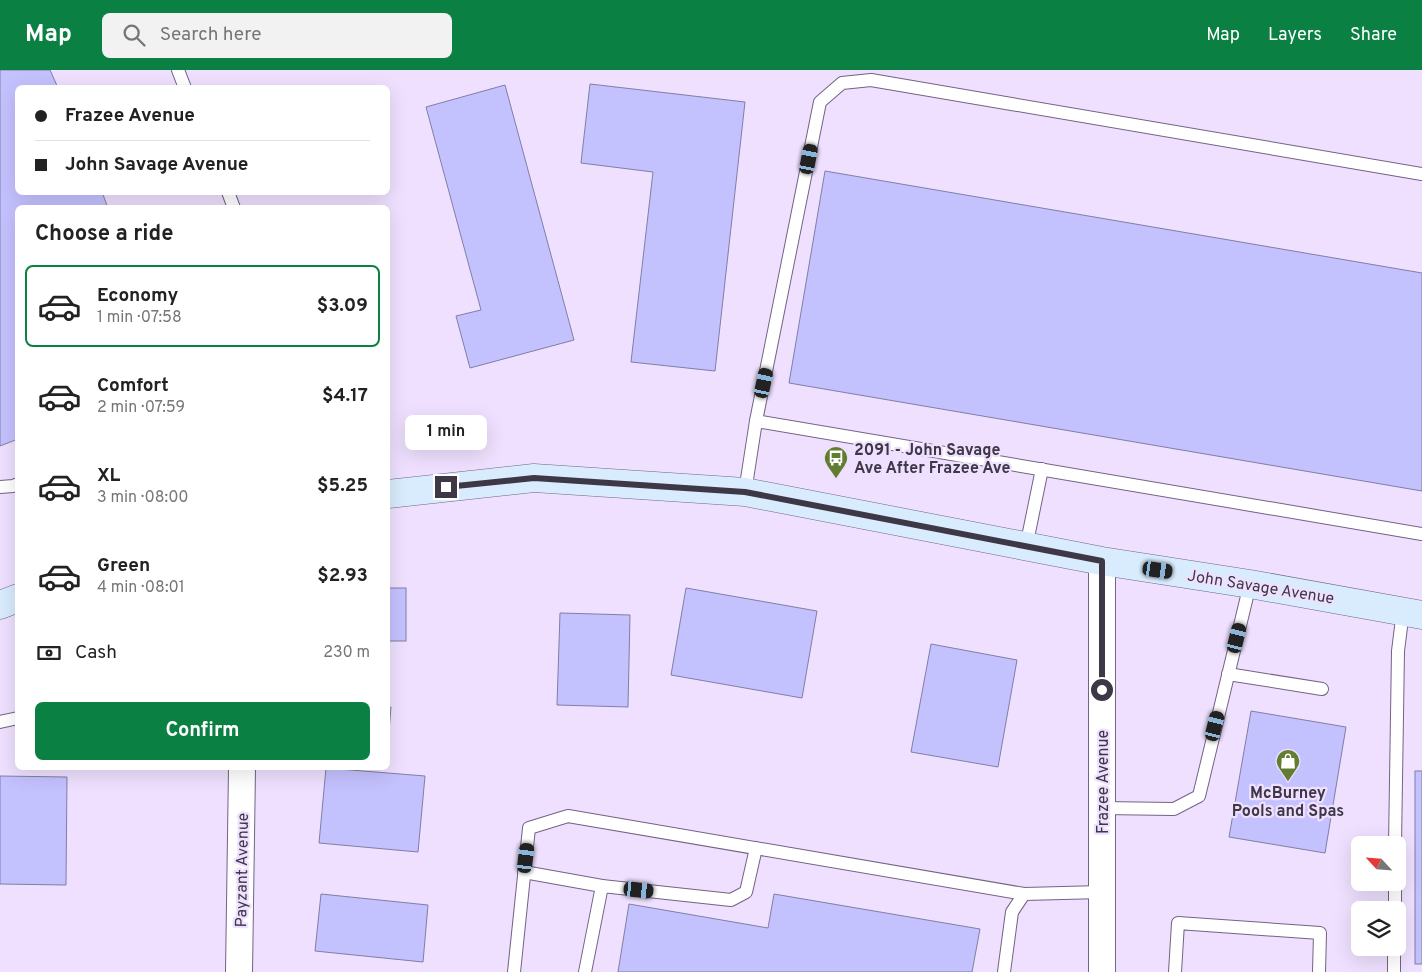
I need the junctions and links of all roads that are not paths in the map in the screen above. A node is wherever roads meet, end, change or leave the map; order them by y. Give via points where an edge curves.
1 (178, 70) edge
2 (184, 85) edge
3 (1422, 174) edge
4 (756, 421) junction
5 (1042, 469) junction
6 (15, 485) edge
7 (0, 486) edge
8 (745, 492) junction
9 (390, 494) edge
10 (1422, 534) edge
11 (1026, 547) junction
12 (1102, 561) junction
13 (1250, 584) junction
14 (15, 599) edge
15 (0, 605) edge
16 (1412, 613) edge
17 (1228, 674) junction
18 (1322, 690) dead end
19 (15, 719) edge
20 (0, 722) edge
21 (242, 770) edge
22 (1102, 808) junction
23 (1395, 836) edge
24 (756, 848) junction
25 (524, 872) junction
26 (602, 886) junction
27 (1102, 892) junction
28 (1024, 894) junction
29 (1394, 956) edge
30 (240, 972) edge
31 (514, 972) edge
32 (585, 972) edge
33 (1004, 972) edge
34 (1102, 972) edge
35 (1175, 972) edge
36 (1319, 972) edge
37 (1394, 972) edge

1 - 2 lane
3 - 4 lane via 871,80 842,83 820,102
4 - 5 lane
4 - 8 lane
5 - 10 lane
5 - 11 lane
6 - 7 lane
8 - 9 main road, John Savage Avenue via 534,478
8 - 11 main road, John Savage Avenue
11 - 12 main road, John Savage Avenue
12 - 13 main road, John Savage Avenue
12 - 22 street, Frazee Avenue
13 - 16 main road, John Savage Avenue
13 - 17 lane
14 - 15 main road
16 - 23 lane via 1398,650
17 - 18 lane
17 - 22 lane via 1198,796 1174,809
19 - 20 lane
21 - 30 street, Payzant Avenue
22 - 27 street, Frazee Avenue
24 - 25 lane via 568,816 530,828
24 - 26 lane via 746,892 731,900
24 - 28 lane
25 - 26 lane
25 - 31 lane
26 - 32 lane
27 - 28 lane
27 - 34 street, Frazee Avenue
28 - 33 lane via 1012,912
29 - 37 lane
35 - 36 lane via 1178,923 1320,933

